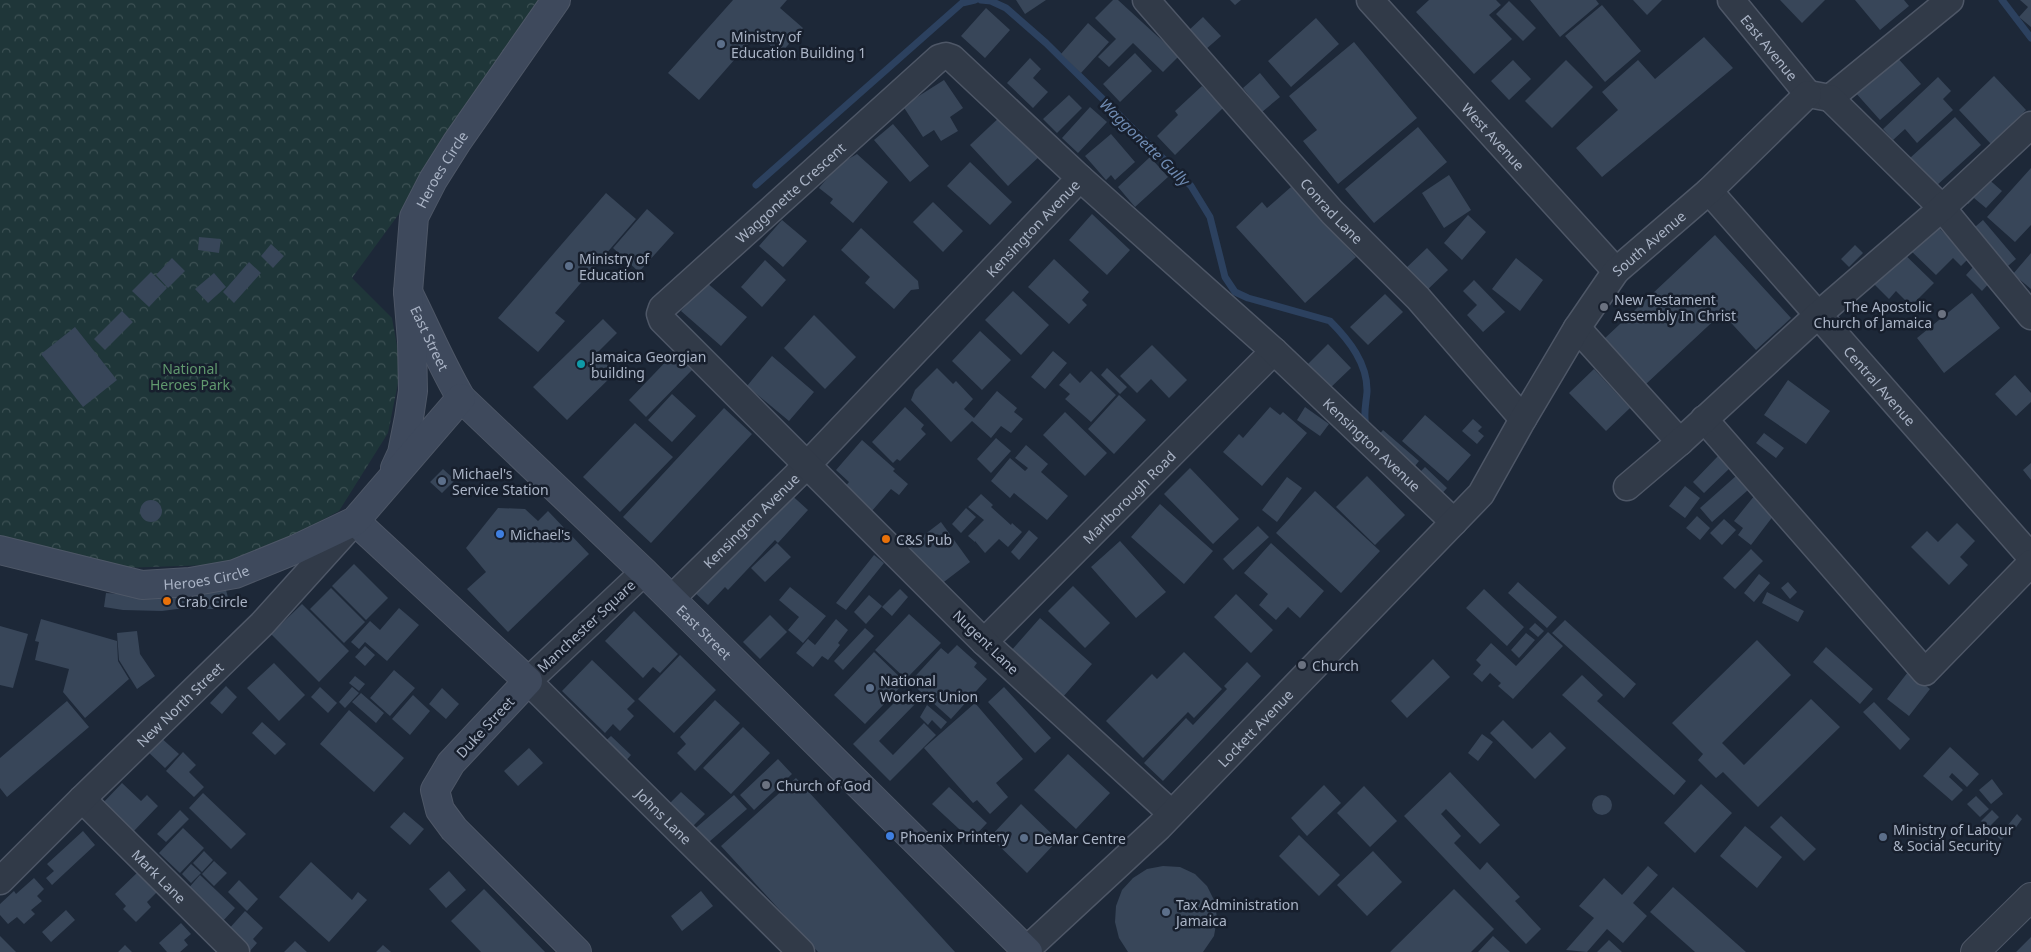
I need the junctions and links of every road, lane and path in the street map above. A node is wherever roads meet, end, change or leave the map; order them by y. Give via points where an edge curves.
1 (556, 0) edge
2 (1146, 0) edge
3 (1731, 0) edge
4 (1950, 0) edge
5 (1380, 3) edge
6 (1819, 96) junction
7 (2031, 125) edge
8 (1080, 178) junction
9 (1708, 191) junction
10 (1942, 208) junction
11 (1616, 271) junction
12 (408, 298) junction
13 (1818, 315) junction
14 (2031, 316) edge
15 (1577, 328) junction
16 (1274, 351) junction
17 (461, 398) junction
18 (1522, 419) junction
19 (1704, 419) junction
20 (1680, 442) junction
21 (806, 466) junction
22 (388, 482) junction
23 (1627, 487) dead end
24 (355, 521) junction
25 (1454, 522) junction
26 (0, 550) edge
27 (2031, 557) edge
28 (2031, 563) edge
29 (644, 572) junction
30 (671, 599) junction
31 (984, 642) junction
32 (528, 681) junction
33 (82, 799) junction
34 (1171, 813) junction
35 (0, 881) edge
36 (2031, 897) edge
37 (1026, 951) edge
38 (236, 952) edge
39 (577, 952) edge
40 (801, 952) edge
41 (1975, 952) edge

1 - 12 main road, Heroes Circle via 457,142 414,217
2 - 18 street, Conrad Lane via 1332,212 1418,298
3 - 6 street, East Avenue
4 - 6 street, South Avenue
5 - 11 street, West Avenue
6 - 9 street, South Avenue
6 - 10 street, East Avenue
7 - 10 street
8 - 16 street, Kensington Avenue
8 - 21 street, Kensington Avenue
8 - 21 street, Waggonette Crescent via 952,58 939,58 662,308 662,320
9 - 11 street, South Avenue
9 - 13 street, Central Avenue
10 - 13 street
10 - 14 street, East Avenue
11 - 15 street, South Avenue
12 - 17 main road, East Street
12 - 22 main road, Heroes Circle via 413,391 402,453
13 - 19 street
13 - 27 street, Central Avenue
15 - 18 street, South Avenue
15 - 20 street
16 - 25 street, Kensington Avenue
16 - 31 street, Marlborough Road
17 - 22 main road, Heroes Circle
17 - 29 main road, East Street
18 - 25 street, Lockett Avenue via 1481,494
19 - 20 street
19 - 28 street via 1925,672
20 - 23 street
21 - 30 street, Kensington Avenue
21 - 31 street, Nugent Lane
22 - 24 main road, Heroes Circle
24 - 26 main road, Heroes Circle via 236,574 190,582 142,585
24 - 32 main road
24 - 33 street, New North Street via 262,624
25 - 34 street, Lockett Avenue
29 - 30 main road, East Street
29 - 32 street, Manchester Square
30 - 37 main road, East Street
31 - 34 street, Nugent Lane
32 - 39 main road, Duke Street via 451,763 435,790 440,810 454,830
32 - 40 street, Johns Lane
33 - 35 street, New North Street
33 - 38 street, Mark Lane
34 - 37 street, Lockett Avenue
36 - 41 street

